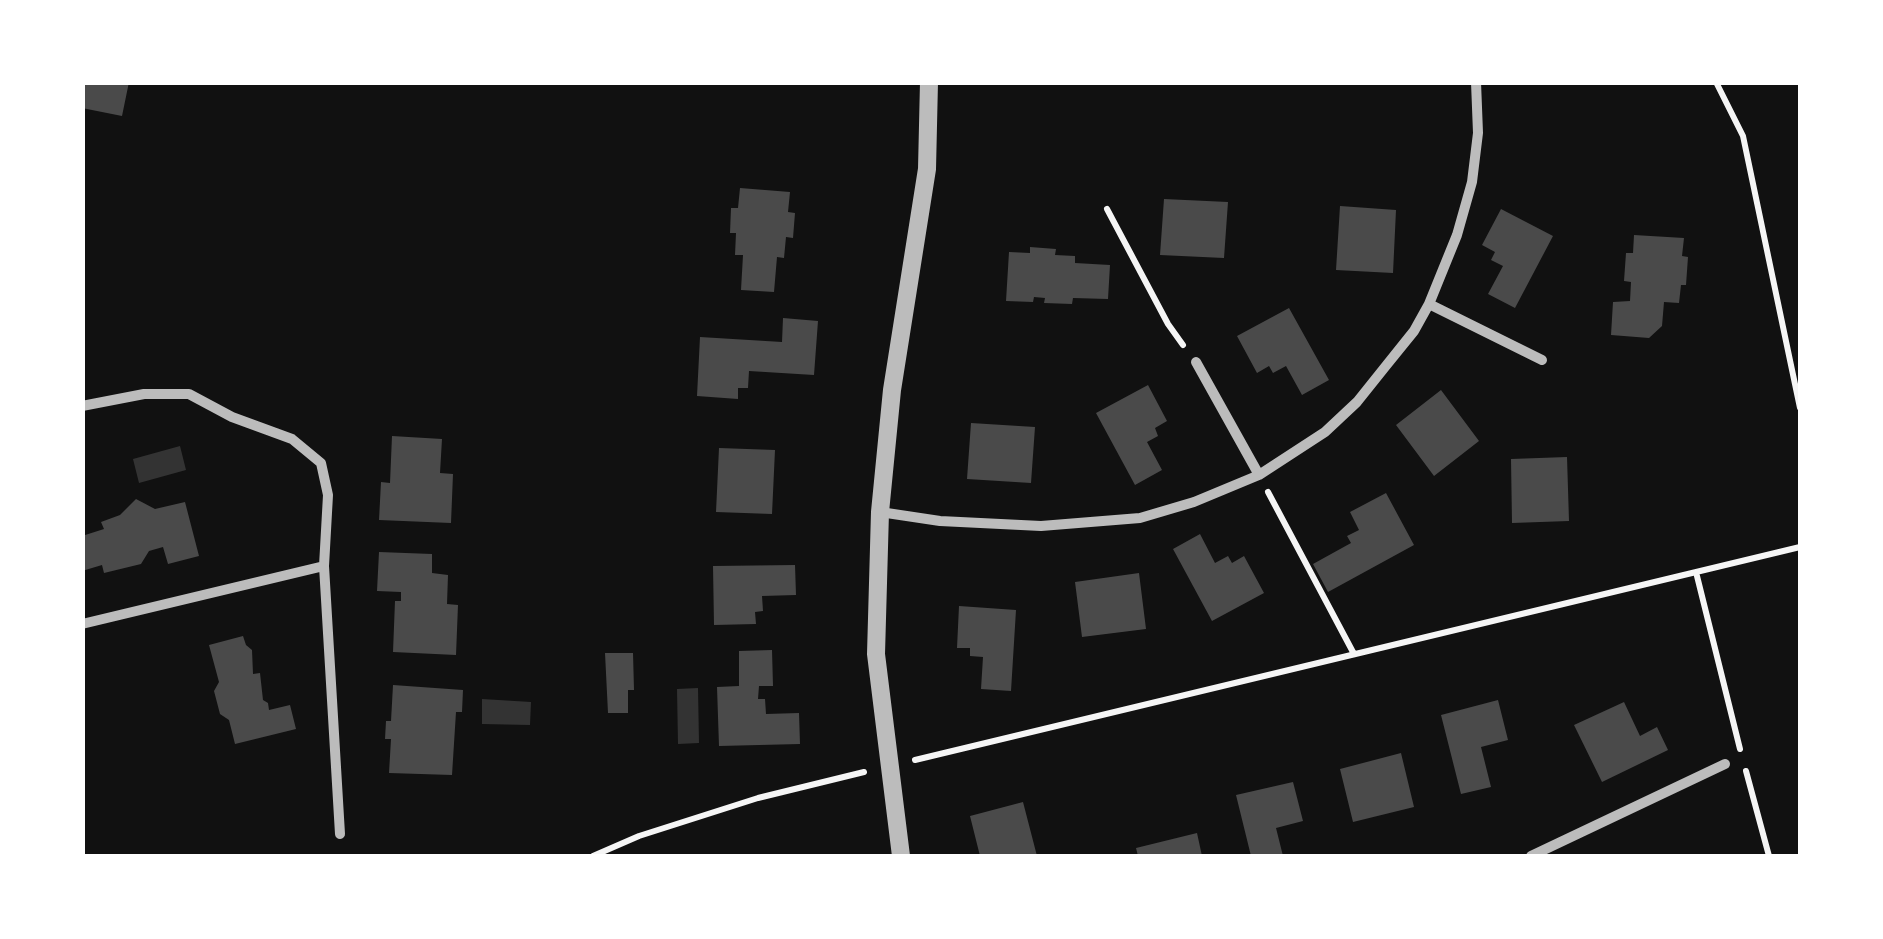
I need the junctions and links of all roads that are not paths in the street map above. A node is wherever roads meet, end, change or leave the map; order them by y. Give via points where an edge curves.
1 (929, 82) edge
2 (1476, 82) edge
3 (1429, 304) junction
4 (1542, 360) dead end
5 (1196, 362) road end
6 (82, 406) edge
7 (1258, 475) junction
8 (880, 512) junction
9 (324, 566) junction
10 (82, 624) edge
11 (1725, 764) dead end
12 (340, 834) dead end
13 (901, 856) edge
14 (1531, 856) edge

1 - 8 street via 927,168
2 - 3 street via 1472,182
3 - 4 street
3 - 7 street via 1357,402 1325,432
5 - 7 street
6 - 9 street via 144,394 189,394 292,439 320,462 328,495
7 - 8 street via 1140,518 1090,524 940,521
8 - 13 street via 876,654
9 - 10 street
9 - 12 street
11 - 14 street

